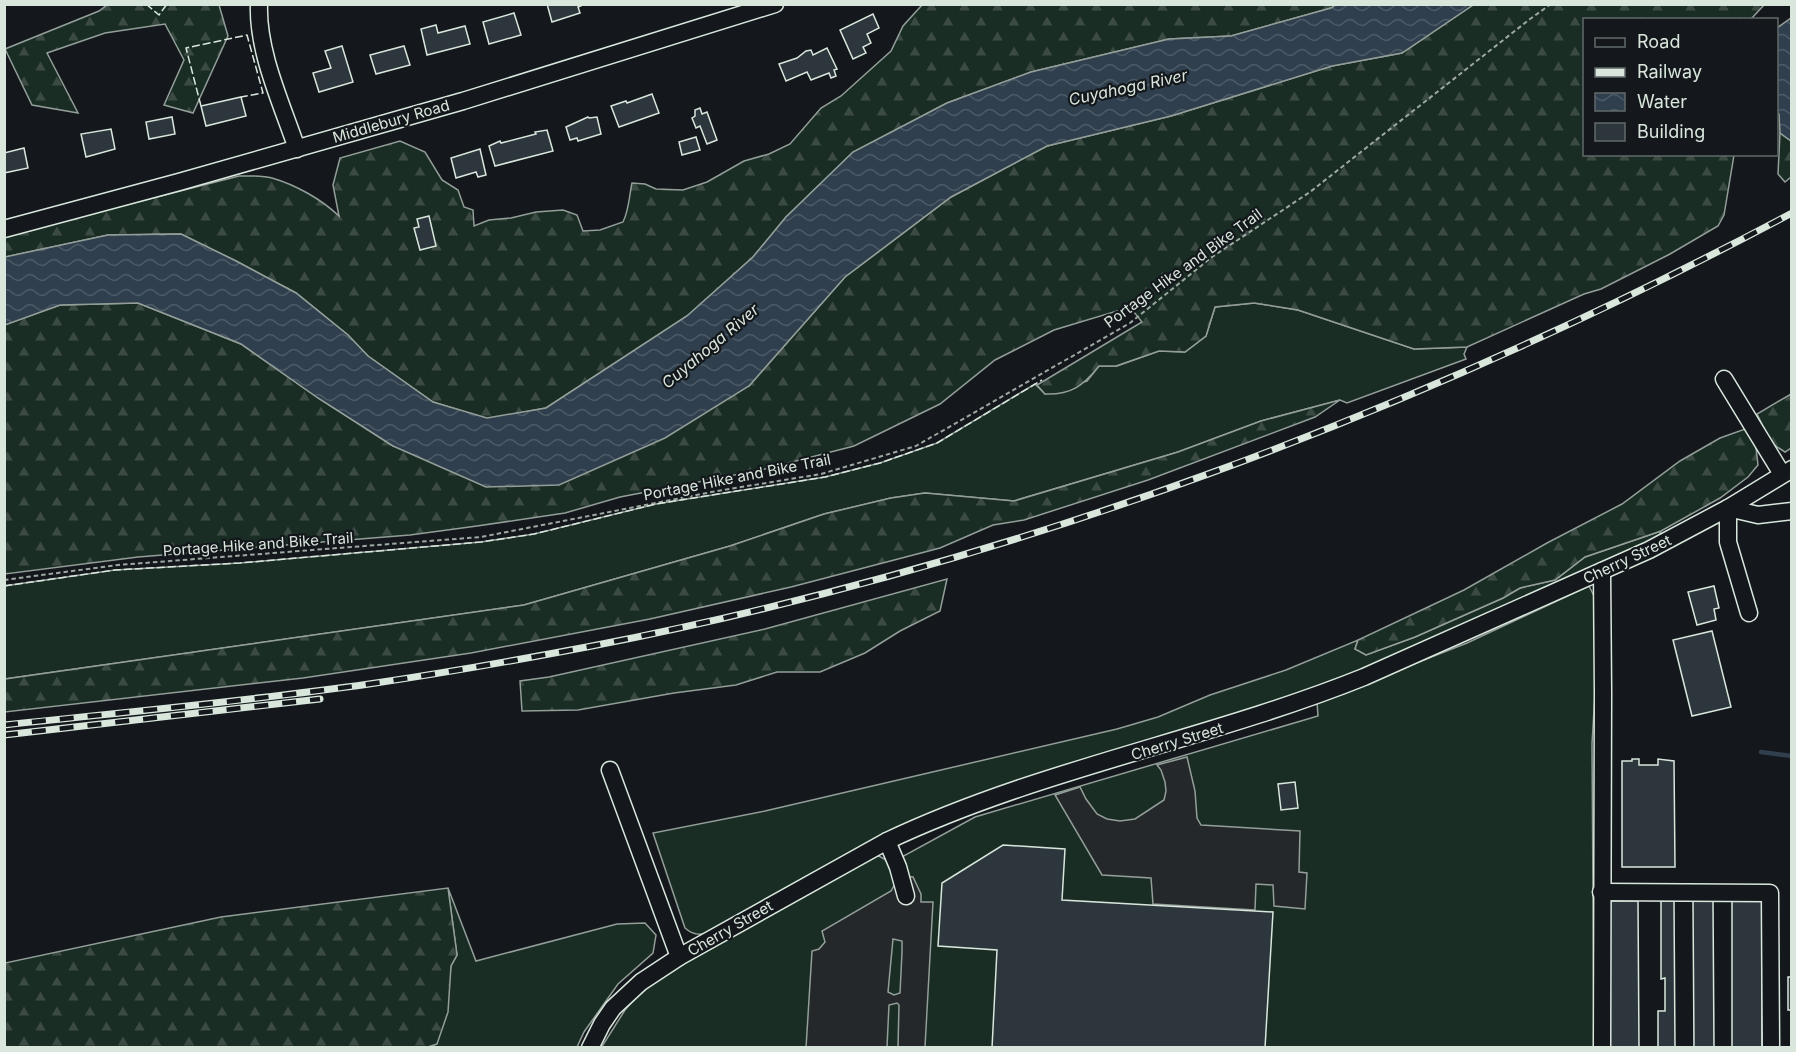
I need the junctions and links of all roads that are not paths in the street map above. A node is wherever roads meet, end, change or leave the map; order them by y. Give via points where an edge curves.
1 (259, 4) edge
2 (775, 4) edge
3 (297, 149) junction
4 (4, 229) edge
5 (1724, 379) dead end
6 (1787, 472) edge
7 (1728, 508) junction
8 (1791, 512) edge
9 (1602, 571) junction
10 (1749, 613) dead end
11 (610, 770) dead end
12 (887, 841) junction
13 (1601, 892) junction
14 (906, 896) dead end
15 (679, 957) junction
16 (590, 1047) edge
17 (1602, 1047) edge
18 (1771, 1047) edge

1 - 3 street via 265,50
2 - 3 street, Middlebury Road
3 - 4 street, Middlebury Road
5 - 6 street
6 - 7 street, Cherry Street
7 - 8 street via 1758,515
7 - 9 street, Cherry Street
7 - 10 street via 1728,542
9 - 12 street, Cherry Street via 1318,696 988,798
9 - 13 street
11 - 15 street
12 - 14 street
12 - 15 street, Cherry Street
13 - 17 street
13 - 18 street via 1770,893
15 - 16 street, Cherry Street via 628,993 602,1024

